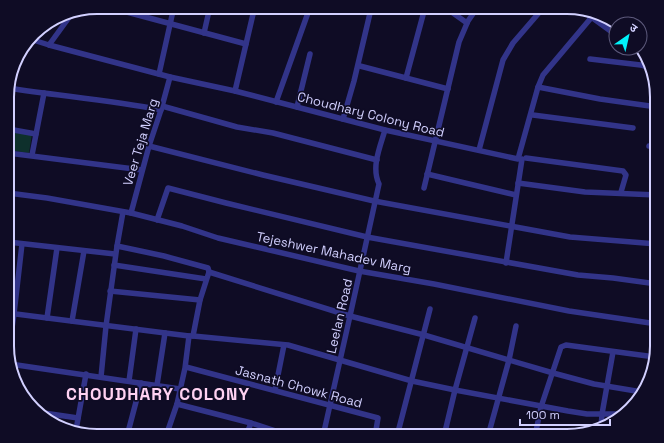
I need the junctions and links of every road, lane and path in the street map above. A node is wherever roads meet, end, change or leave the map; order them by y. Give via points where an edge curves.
1 (134, 14) edge
2 (172, 14) edge
3 (208, 14) edge
4 (253, 14) edge
5 (309, 14) edge
6 (370, 14) edge
7 (423, 14) edge
8 (454, 14) edge
9 (473, 14) edge
10 (538, 14) edge
11 (591, 18) joint
12 (68, 19) edge
13 (467, 23) junction
14 (170, 24) junction
15 (608, 30) edge
16 (204, 33) junction
17 (36, 40) edge
18 (246, 44) junction
19 (49, 45) junction
20 (310, 54) dead end
21 (590, 59) dead end
22 (360, 66) dead end
23 (644, 66) edge
24 (159, 74) junction
25 (170, 77) junction
26 (406, 78) junction
27 (538, 87) junction
28 (15, 89) edge
29 (448, 89) junction
30 (235, 91) junction
31 (44, 93) junction
32 (276, 102) junction
33 (650, 106) edge
34 (296, 107) junction
35 (162, 108) junction
36 (532, 115) dead end
37 (343, 119) junction
38 (633, 128) dead end
39 (14, 130) edge
40 (384, 130) junction
41 (36, 134) junction
42 (435, 141) junction
43 (149, 146) junction
44 (479, 150) junction
45 (14, 154) edge
46 (32, 155) junction
47 (377, 160) junction
48 (142, 170) junction
49 (427, 174) junction
50 (518, 183) junction
51 (424, 188) dead end
52 (621, 192) junction
53 (14, 194) edge
54 (650, 194) edge
55 (516, 195) junction
56 (374, 201) junction
57 (123, 212) junction
58 (131, 213) junction
59 (157, 220) junction
60 (512, 226) junction
61 (367, 237) junction
62 (14, 243) edge
63 (650, 243) edge
64 (22, 244) junction
65 (117, 246) junction
66 (57, 248) junction
67 (84, 251) junction
68 (115, 254) junction
69 (506, 263) junction
70 (114, 265) junction
71 (360, 271) junction
72 (209, 272) junction
73 (206, 279) junction
74 (650, 283) edge
75 (110, 291) junction
76 (200, 300) junction
77 (430, 309) dead end
78 (14, 314) joint
79 (350, 316) junction
80 (47, 318) junction
81 (475, 318) dead end
82 (72, 321) junction
83 (650, 323) edge
84 (106, 326) junction
85 (516, 326) dead end
86 (136, 329) junction
87 (165, 333) junction
88 (424, 335) junction
89 (191, 336) junction
90 (284, 345) junction
91 (467, 348) junction
92 (613, 352) junction
93 (649, 356) edge
94 (341, 360) junction
95 (509, 360) junction
96 (17, 365) edge
97 (186, 367) junction
98 (553, 373) junction
99 (86, 374) junction
100 (101, 378) junction
101 (129, 381) junction
102 (412, 381) junction
103 (141, 383) junction
104 (157, 385) junction
105 (607, 386) junction
106 (180, 389) junction
107 (275, 390) junction
108 (455, 390) junction
109 (637, 391) edge
110 (498, 398) junction
111 (177, 404) junction
112 (329, 405) junction
113 (541, 407) junction
114 (49, 414) edge
115 (602, 414) junction
116 (615, 414) edge
117 (78, 418) junction
118 (601, 422) edge
119 (251, 424) junction
120 (77, 426) edge
121 (128, 429) edge
122 (168, 429) edge
123 (249, 429) edge
124 (268, 429) edge
125 (324, 429) edge
126 (376, 429) edge
127 (399, 429) edge
128 (446, 429) edge
129 (490, 429) edge
130 (536, 429) edge

1 - 14 street
2 - 14 street
3 - 16 street
4 - 18 street
5 - 32 street
6 - 37 street
7 - 26 street
8 - 13 street
9 - 13 street
10 - 44 street via 513,43 504,60
11 - 15 street
11 - 27 street via 543,75
12 - 19 street
13 - 29 street via 459,42
14 - 16 street
14 - 24 street
16 - 18 street
17 - 19 street, Choudhary Colony Road
18 - 30 street
19 - 24 street, Choudhary Colony Road
20 - 34 street
21 - 23 street
22 - 26 street
24 - 25 street, Choudhary Colony Road
25 - 30 street, Choudhary Colony Road
25 - 35 street, Veer Teja Marg
26 - 29 street
27 - 33 street
27 - 44 street, Choudhary Colony Road via 518,159
28 - 31 street
29 - 42 street
30 - 32 street, Choudhary Colony Road
31 - 35 street
31 - 41 street
32 - 34 street, Choudhary Colony Road
34 - 37 street, Choudhary Colony Road
35 - 43 street, Veer Teja Marg
35 - 47 street
36 - 38 street
37 - 40 street, Choudhary Colony Road
39 - 41 street
40 - 42 street, Choudhary Colony Road
40 - 47 street, Leelan Road
41 - 46 street
42 - 44 street, Choudhary Colony Road
42 - 49 street
43 - 48 street, Veer Teja Marg
43 - 56 street
45 - 46 street
46 - 48 street
47 - 56 street, Leelan Road via 375,176 378,184
48 - 58 street, Veer Teja Marg
49 - 51 street
49 - 55 street
50 - 52 street via 585,192
50 - 52 street via 524,158 623,171 626,175
50 - 55 street
52 - 54 street
53 - 57 street, Tejeshwer Mahadev Marg
55 - 60 street
56 - 60 street
56 - 61 street, Leelan Road
57 - 58 street, Tejeshwer Mahadev Marg
57 - 65 street
58 - 59 street, Tejeshwer Mahadev Marg
59 - 61 street via 168,188
59 - 71 street, Tejeshwer Mahadev Marg via 218,238
60 - 63 street via 570,237
60 - 69 street
61 - 69 street
61 - 71 street, Leelan Road
62 - 64 street
64 - 66 street
64 - 78 street
65 - 68 street
65 - 72 street via 192,263 208,268
66 - 67 street
66 - 80 street
67 - 68 street
67 - 82 street
68 - 70 street
69 - 74 street
70 - 73 street
70 - 75 street
71 - 79 street, Leelan Road
71 - 83 street, Tejeshwer Mahadev Marg via 569,311
72 - 73 street
72 - 79 street
73 - 76 street
75 - 76 street
75 - 84 street
76 - 89 street
77 - 88 street
78 - 80 street
79 - 88 street
79 - 94 street, Leelan Road
80 - 82 street
81 - 91 street
82 - 84 street
84 - 86 street
84 - 100 street
85 - 95 street
86 - 87 street
86 - 101 street
87 - 89 street
87 - 104 street
88 - 91 street
88 - 102 street
89 - 90 street
89 - 97 street
90 - 94 street
90 - 107 street
91 - 95 street
91 - 108 street
92 - 93 street
92 - 98 street via 563,346 559,350
92 - 105 street
94 - 102 street
94 - 112 street, Leelan Road
95 - 98 street
95 - 110 street
96 - 99 street
97 - 106 street
97 - 107 street, Jasnath Chowk Road
98 - 105 street
98 - 113 street
99 - 100 street
99 - 117 street
100 - 101 street
101 - 103 street
102 - 108 street
102 - 127 street
103 - 104 street
103 - 121 street
104 - 106 street
105 - 109 street
105 - 115 street
106 - 111 street
107 - 112 street, Jasnath Chowk Road
108 - 110 street
108 - 128 street
110 - 113 street
110 - 129 street
111 - 119 street
111 - 122 street
112 - 125 street, Leelan Road
112 - 126 street, Jasnath Chowk Road via 378,418
113 - 115 street
113 - 130 street
114 - 117 street
115 - 116 street
115 - 118 street
117 - 120 street
119 - 123 street
119 - 124 street

